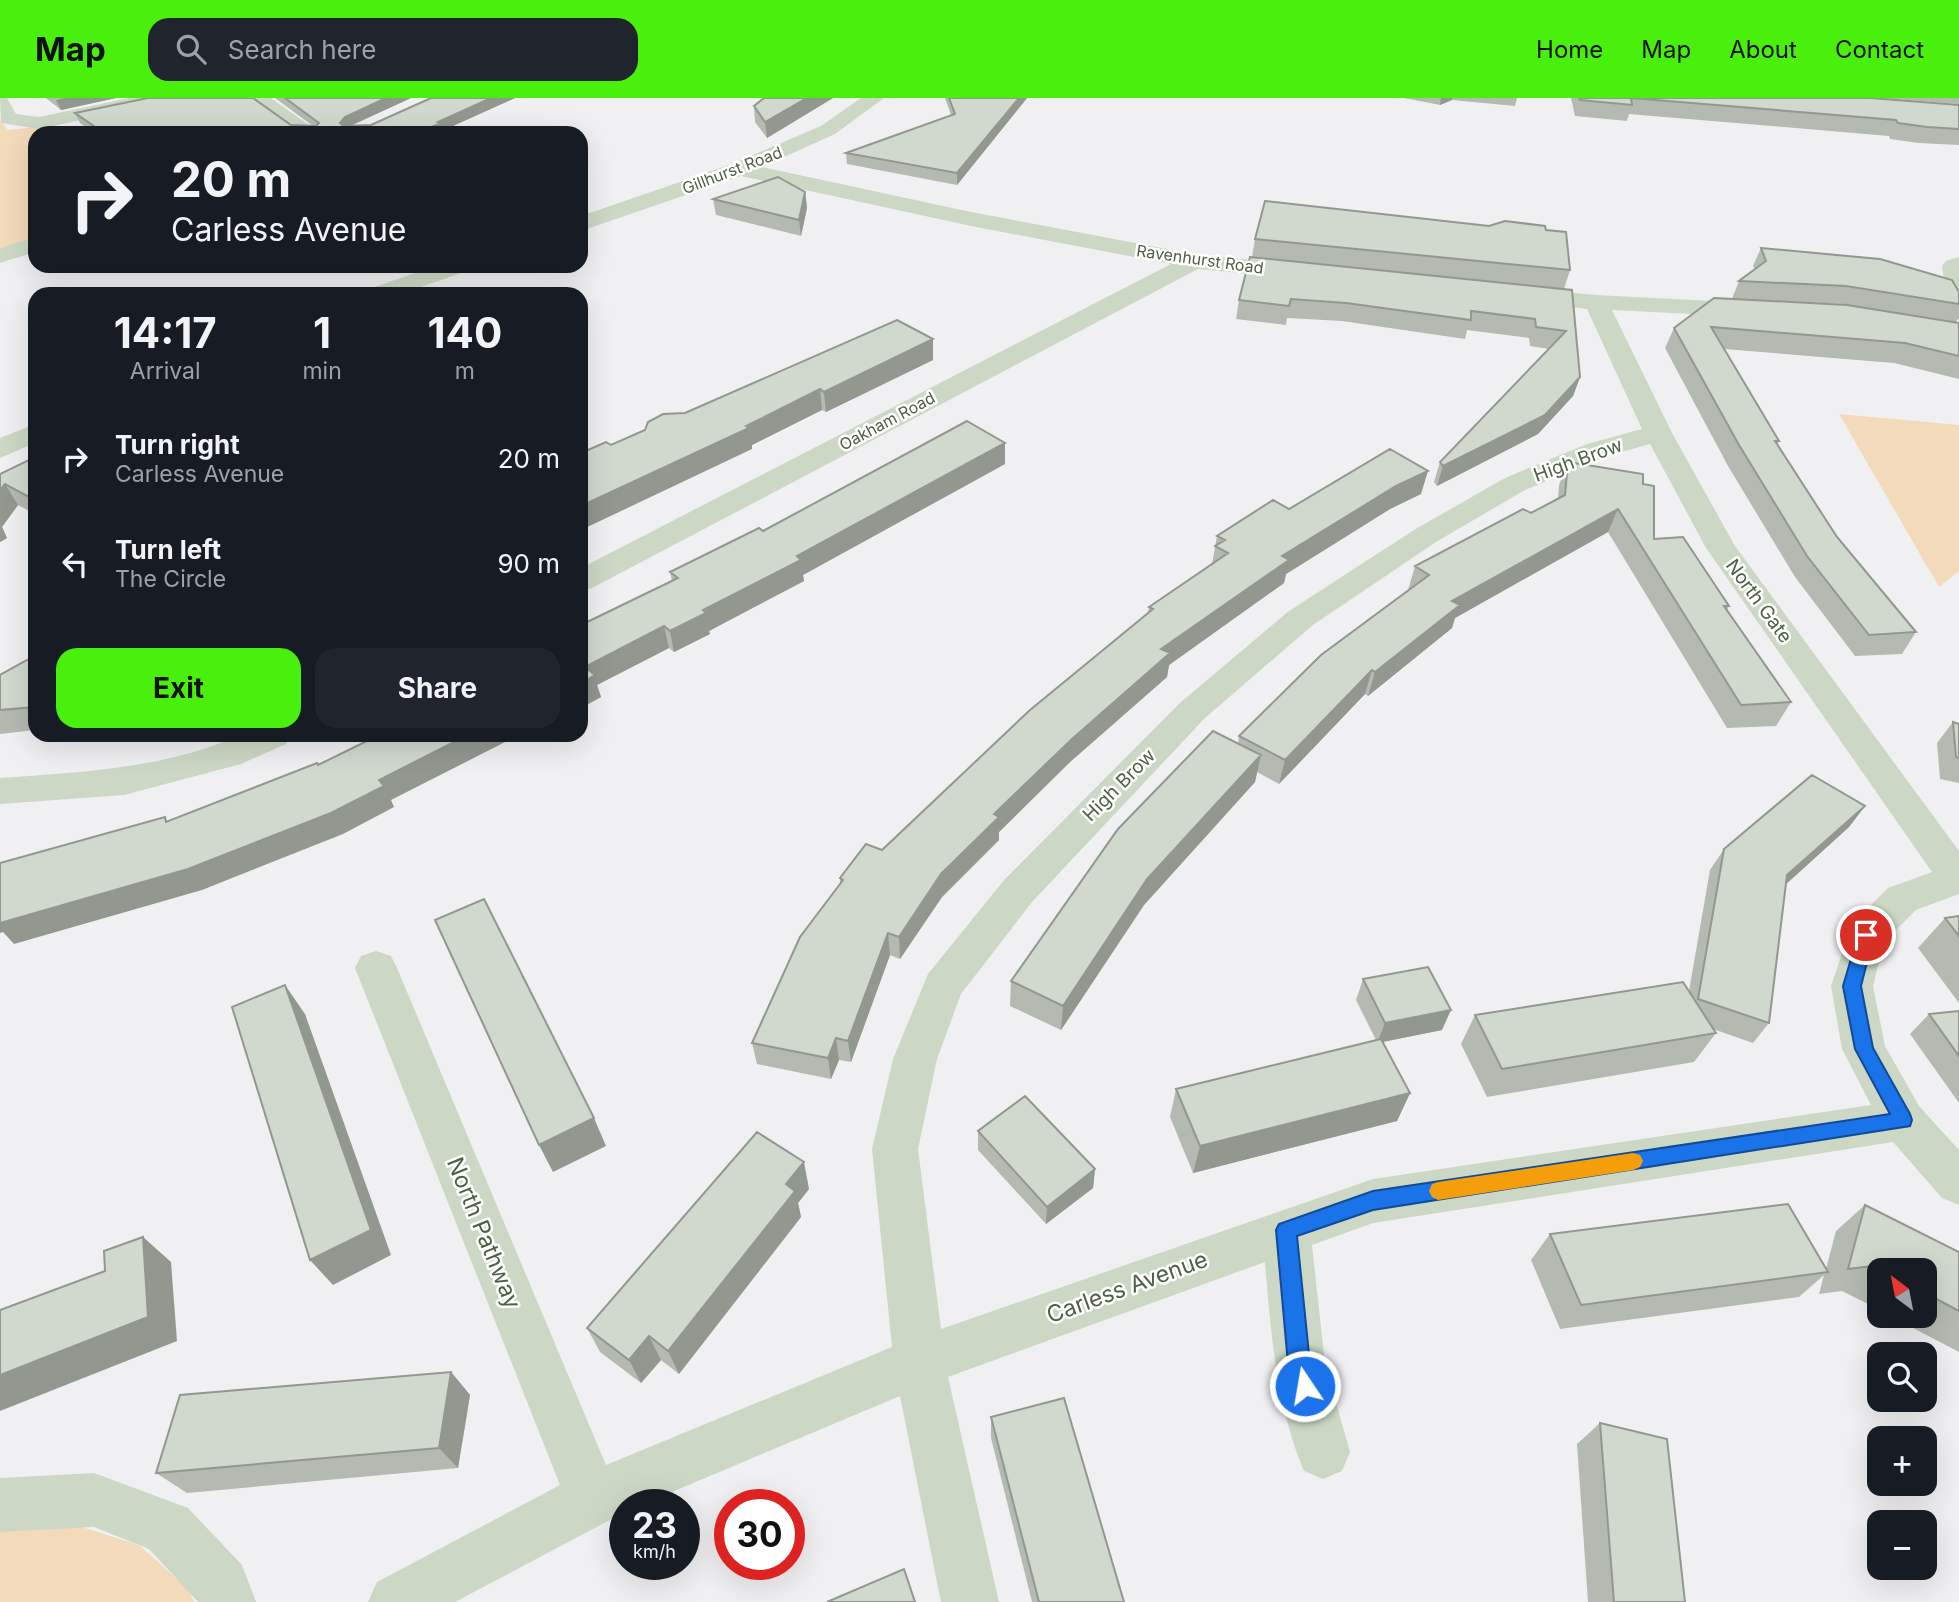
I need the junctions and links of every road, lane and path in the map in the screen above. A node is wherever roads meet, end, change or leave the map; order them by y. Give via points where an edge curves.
1 (157, 98) edge
2 (258, 98) edge
3 (874, 98) edge
4 (1, 102) edge
5 (300, 126) edge
6 (740, 169) junction
7 (588, 222) edge
8 (28, 246) edge
9 (0, 256) edge
10 (1194, 261) junction
11 (1959, 264) edge
12 (438, 273) edge
13 (1319, 274) edge
14 (397, 287) edge
15 (1499, 292) edge
16 (1959, 300) edge
17 (1596, 302) junction
18 (1770, 311) edge
19 (1658, 433) junction
20 (28, 435) edge
21 (0, 449) edge
22 (588, 577) edge
23 (257, 742) edge
24 (0, 791) edge
25 (1958, 878) edge
26 (376, 968) dead end
27 (1903, 1120) junction
28 (1959, 1183) edge
29 (1286, 1230) junction
30 (919, 1362) junction
31 (1323, 1452) dead end
32 (592, 1497) junction
33 (0, 1504) edge
34 (227, 1602) edge
35 (397, 1602) edge
36 (970, 1602) edge

1 - 4 street via 39,123 8,119
2 - 5 street
3 - 6 street, Gillhurst Road via 828,130
6 - 7 street, Gillhurst Road
6 - 10 street, Ravenhurst Road
8 - 9 street
10 - 13 street, Ravenhurst Road
10 - 22 street, Oakham Road
11 - 16 street via 1954,266
12 - 14 street
15 - 17 street
17 - 18 street
17 - 19 street, North Gate
19 - 25 street, North Gate via 1721,548
19 - 30 street, High Brow via 1597,450 1515,484 1425,536 1301,618 1193,710 1018,891 943,986 915,1059 895,1149
20 - 21 street
23 - 24 street via 228,755 124,782
25 - 27 street via 1902,899 1866,935 1852,986 1864,1049
26 - 32 street, North Pathway
27 - 28 street
27 - 29 street, Carless Avenue via 1373,1200
29 - 30 street, Carless Avenue
29 - 31 street via 1299,1364
30 - 32 street, Carless Avenue
30 - 36 street, High Brow
32 - 35 street, Carless Avenue
33 - 34 street via 94,1500 168,1528 222,1585

